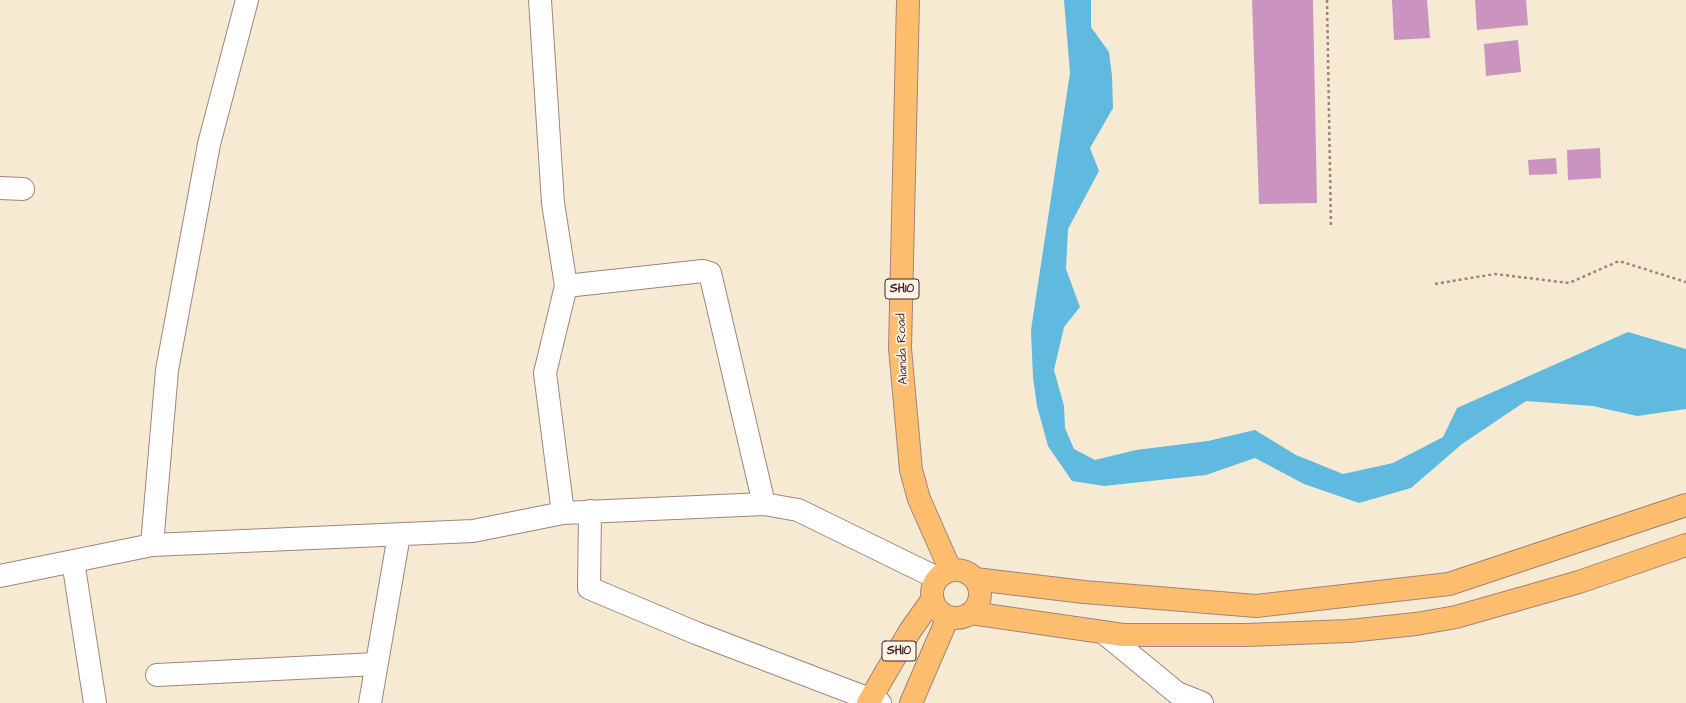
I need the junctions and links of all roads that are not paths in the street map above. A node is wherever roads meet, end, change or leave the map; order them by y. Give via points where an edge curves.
1 (247, 0) edge
2 (540, 0) edge
3 (908, 0) edge
4 (0, 188) edge
5 (23, 189) dead end
6 (566, 286) junction
7 (764, 504) junction
8 (1686, 505) edge
9 (590, 511) junction
10 (563, 513) junction
11 (399, 535) junction
12 (152, 545) junction
13 (1686, 545) edge
14 (73, 561) junction
15 (943, 574) junction
16 (0, 576) edge
17 (975, 579) junction
18 (932, 600) junction
19 (971, 613) junction
20 (948, 617) junction
21 (1104, 632) junction
22 (376, 664) junction
23 (157, 675) dead end
24 (873, 702) edge
25 (95, 703) edge
26 (370, 703) edge
27 (911, 703) edge
28 (1202, 703) edge

1 - 12 street via 209,144 167,370
2 - 6 street via 553,203
3 - 15 main road, Alanda Road / SH10 via 900,348 911,470
4 - 5 street
6 - 7 street via 703,271 710,273
6 - 10 street via 545,373
7 - 9 street
7 - 15 street via 798,510
8 - 17 main road via 1449,584 1264,605 1084,592
9 - 10 street
9 - 24 street via 589,588
10 - 11 street via 473,531
11 - 12 street
11 - 22 street
12 - 14 street
13 - 21 main road via 1513,602 1456,617 1416,624 1295,634 1123,635
14 - 16 street
14 - 25 street
15 - 17 main road via 966,571
15 - 18 main road via 933,585
17 - 19 main road via 980,590 980,599
18 - 20 main road via 940,613
18 - 24 main road, SH10 via 910,632
19 - 20 main road via 960,618
19 - 21 main road
20 - 27 main road, SH10
21 - 28 street via 1177,693
22 - 23 street
22 - 26 street

